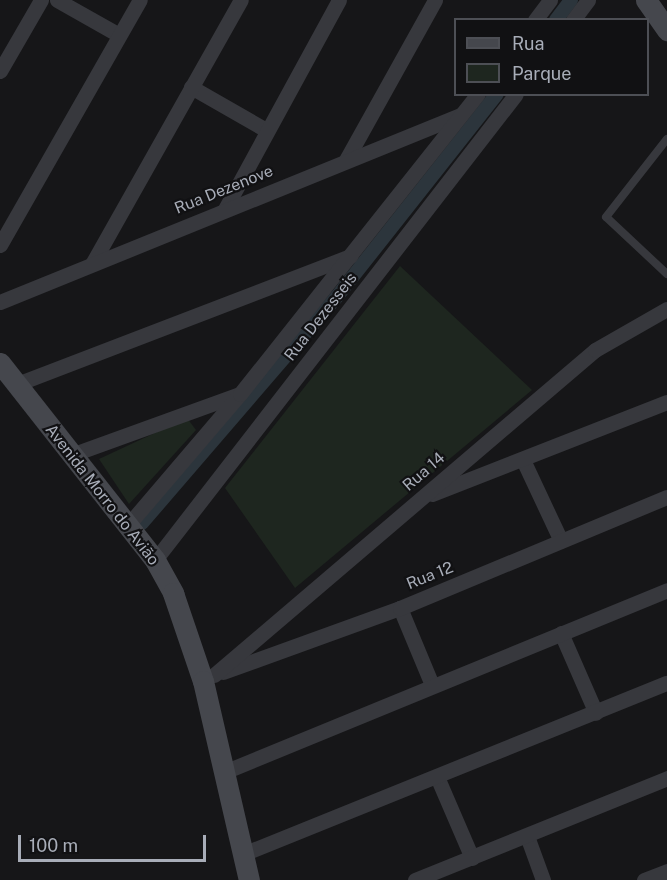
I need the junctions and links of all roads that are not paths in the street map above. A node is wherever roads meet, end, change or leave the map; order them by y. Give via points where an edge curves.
1 (41, 0) edge
2 (57, 0) edge
3 (140, 0) edge
4 (241, 0) edge
5 (339, 0) edge
6 (435, 0) edge
7 (550, 0) edge
8 (588, 0) edge
9 (646, 0) edge
10 (536, 18) edge
11 (574, 18) edge
12 (667, 30) edge
13 (119, 35) junction
14 (0, 71) edge
15 (191, 87) junction
16 (476, 96) edge
17 (514, 96) edge
18 (463, 114) junction
19 (266, 130) junction
20 (667, 139) edge
21 (346, 160) junction
22 (225, 209) junction
23 (0, 245) edge
24 (350, 256) junction
25 (92, 264) junction
26 (667, 274) edge
27 (0, 302) edge
28 (667, 309) edge
29 (0, 363) edge
30 (17, 384) junction
31 (240, 394) junction
32 (667, 402) edge
33 (71, 455) junction
34 (524, 462) junction
35 (423, 497) junction
36 (667, 497) edge
37 (128, 525) junction
38 (561, 541) junction
39 (155, 560) junction
40 (667, 590) edge
41 (400, 608) junction
42 (561, 633) junction
43 (209, 678) junction
44 (667, 683) edge
45 (432, 685) junction
46 (596, 712) junction
47 (224, 772) junction
48 (667, 778) edge
49 (438, 779) junction
50 (527, 836) junction
51 (243, 854) junction
52 (472, 858) junction
53 (667, 871) edge
54 (249, 880) edge
55 (415, 880) edge
56 (543, 880) edge
57 (644, 880) edge

1 - 14 street
2 - 13 street
3 - 13 street
4 - 15 street
5 - 19 street
6 - 21 street
7 - 10 street
8 - 11 street
9 - 12 street
13 - 23 street
15 - 19 street
15 - 25 street
16 - 18 street, Rua Dezesseis
17 - 39 street, Rua Dezesseis
18 - 21 street, Rua Dezenove
18 - 24 street, Rua Dezesseis
19 - 22 street
20 - 26 lane via 606,217
21 - 22 street, Rua Dezenove
22 - 25 street, Rua Dezenove
24 - 30 street
24 - 31 street, Rua Dezesseis
25 - 27 street, Rua Dezenove
28 - 35 street, Rua 14 via 595,350
29 - 30 street, Avenida Morro do Avião
30 - 33 street, Avenida Morro do Avião
31 - 33 street
31 - 37 street, Rua Dezesseis
32 - 34 street
33 - 37 street, Avenida Morro do Avião
34 - 35 street
34 - 38 street
35 - 43 street, Rua 14
36 - 38 street, Rua 12
37 - 39 street, Avenida Morro do Avião
38 - 41 street, Rua 12
39 - 43 street, Avenida Morro do Avião
40 - 42 street
41 - 43 street, Rua 12
41 - 45 street
42 - 45 street
42 - 46 street
43 - 47 street, Avenida Morro do Avião
44 - 46 street
45 - 47 street
46 - 49 street
47 - 51 street, Avenida Morro do Avião
48 - 50 street
49 - 51 street
49 - 52 street
50 - 52 street
50 - 56 street
51 - 54 street, Avenida Morro do Avião
52 - 55 street
53 - 57 street

